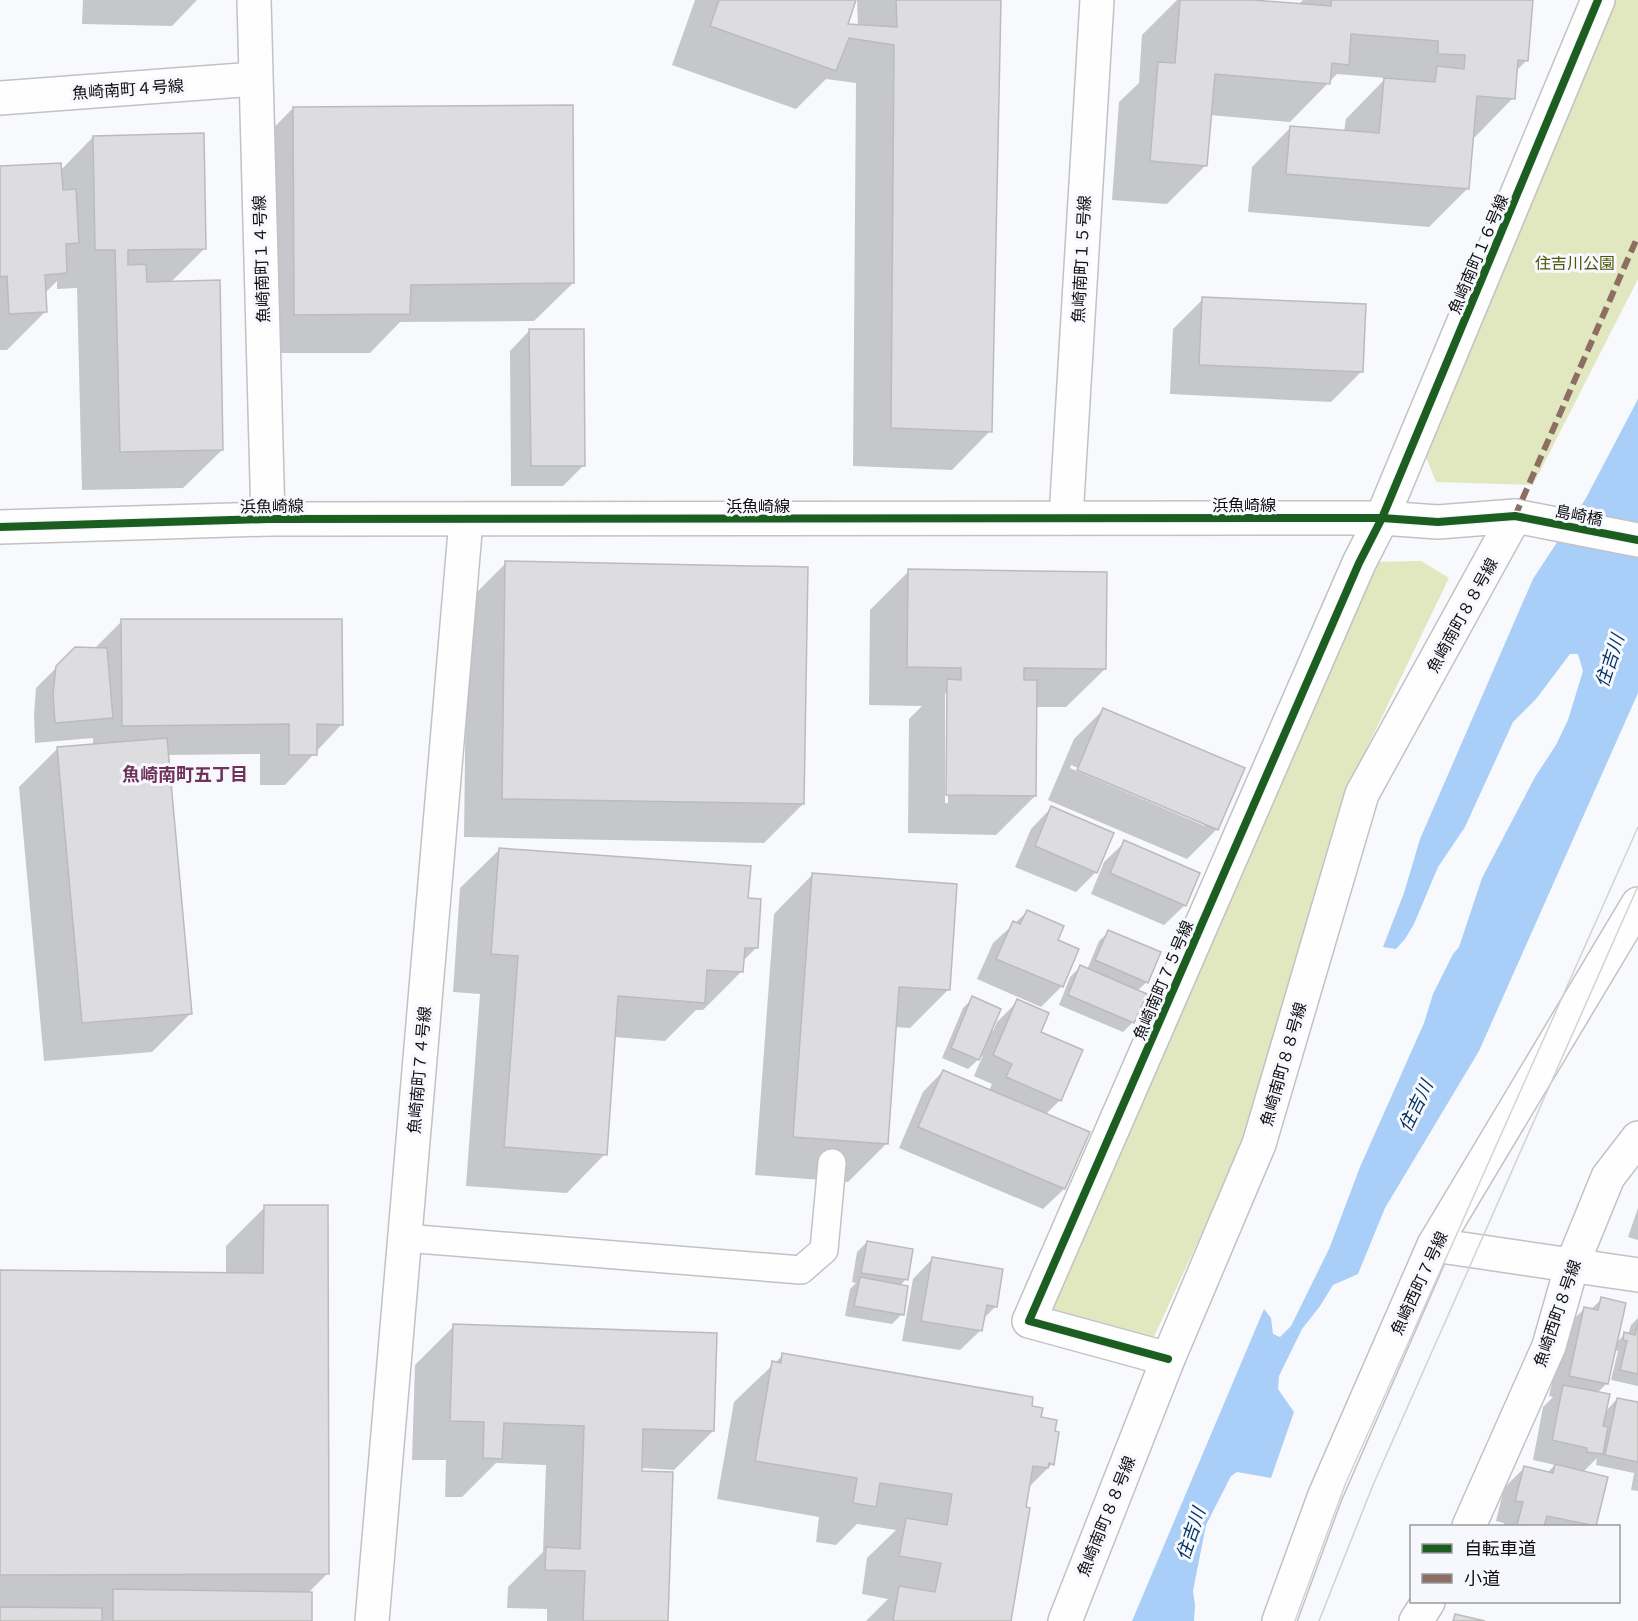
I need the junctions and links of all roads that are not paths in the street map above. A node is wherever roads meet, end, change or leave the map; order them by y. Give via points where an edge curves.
1 (254, 0) edge
2 (1097, 0) edge
3 (1598, 0) edge
4 (255, 80) junction
5 (0, 98) edge
6 (1515, 516) junction
7 (1066, 518) junction
8 (1382, 518) junction
9 (268, 519) junction
10 (466, 520) junction
11 (0, 527) edge
12 (1638, 540) edge
13 (1638, 904) edge
14 (1638, 1138) edge
15 (832, 1163) dead end
16 (405, 1238) junction
17 (1434, 1245) junction
18 (1572, 1265) junction
19 (1638, 1275) edge
20 (1168, 1359) junction
21 (1470, 1525) edge
22 (1427, 1603) edge
23 (372, 1621) edge
24 (1065, 1621) edge
25 (1279, 1621) edge
26 (1416, 1621) edge

1 - 4 street, 魚崎南町１４号線
2 - 7 street, 魚崎南町１５号線
3 - 8 street, 魚崎南町１６号線
4 - 5 street, 魚崎南町４号線
4 - 9 street, 魚崎南町１４号線
6 - 8 street, 浜魚崎線 via 1438,522
6 - 12 street, 島崎橋
6 - 20 street, 魚崎南町８８号線 via 1362,794 1259,1144
7 - 8 street, 浜魚崎線
7 - 10 street, 浜魚崎線
8 - 20 street, 魚崎南町７５号線 via 1359,562 1029,1321
9 - 10 street, 浜魚崎線
9 - 11 street, 浜魚崎線
10 - 16 street, 魚崎南町７４号線
13 - 17 street, 魚崎西町７号線
14 - 18 street, 魚崎西町８号線 via 1608,1177
15 - 16 lane via 824,1250 801,1270
16 - 23 street, 魚崎南町７４号線
17 - 18 street
17 - 25 street, 魚崎西町７号線 via 1325,1496
18 - 19 street
18 - 21 street, 魚崎西町８号線 via 1549,1346
20 - 24 street, 魚崎南町８８号線
22 - 26 street

